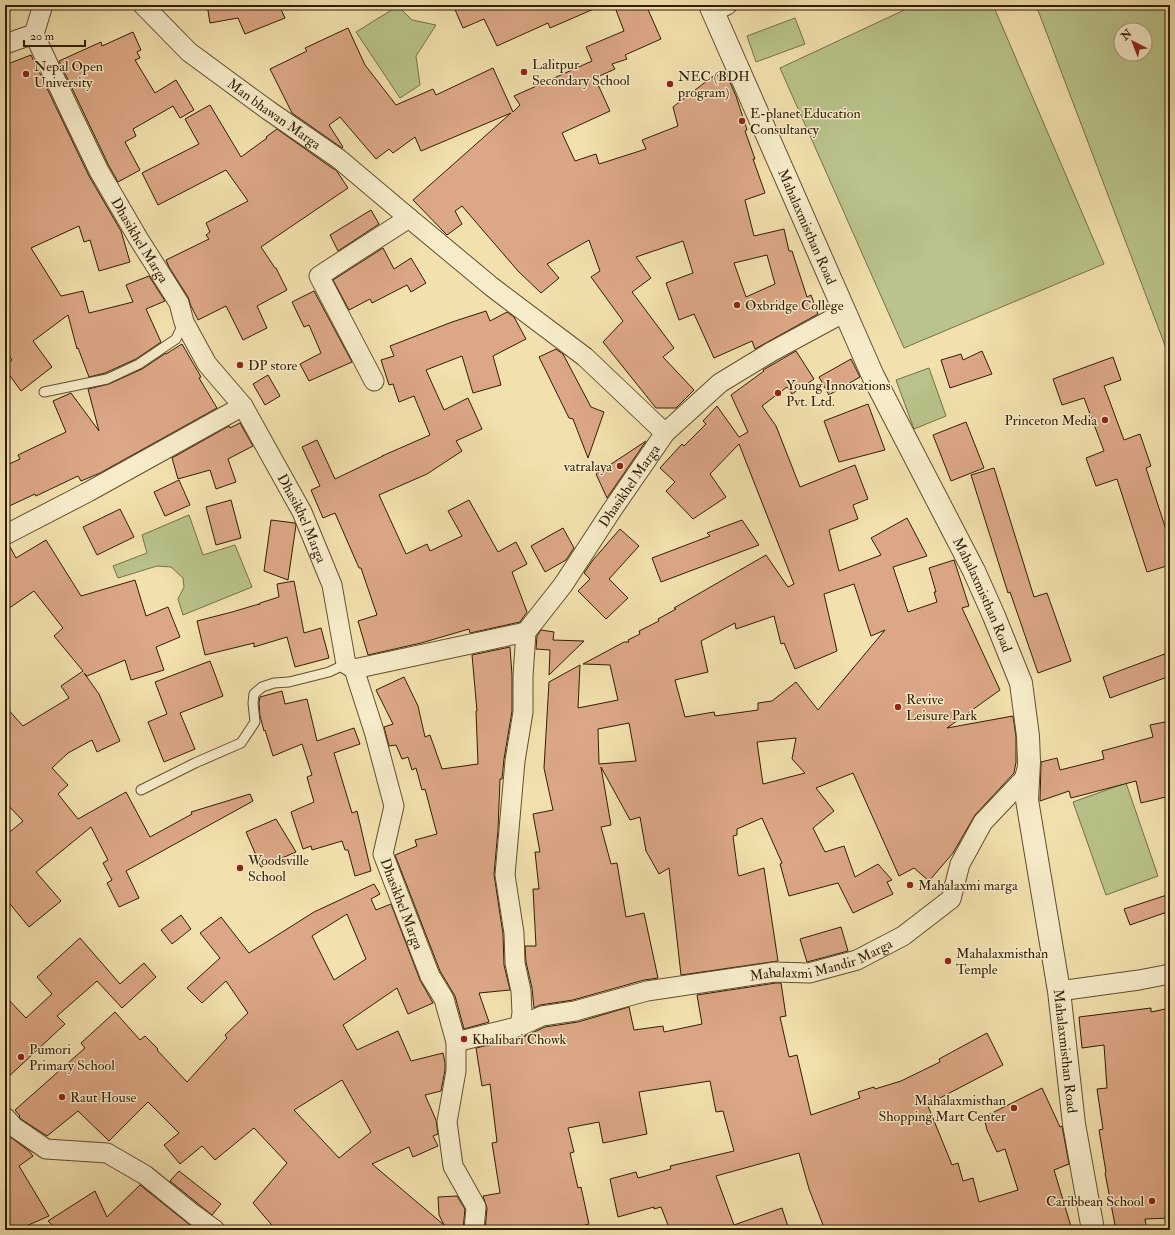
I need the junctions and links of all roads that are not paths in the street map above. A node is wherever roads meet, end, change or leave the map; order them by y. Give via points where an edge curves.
1 (42, 5) edge
2 (143, 5) edge
3 (717, 7) edge
4 (34, 34) junction
5 (5, 44) edge
6 (408, 218) junction
7 (846, 312) junction
8 (184, 322) junction
9 (374, 381) dead end
10 (44, 392) dead end
11 (243, 406) junction
12 (665, 433) junction
13 (5, 535) edge
14 (526, 632) junction
15 (350, 667) junction
16 (1029, 762) junction
17 (141, 790) dead end
18 (1170, 974) edge
19 (1059, 991) junction
20 (520, 1026) junction
21 (456, 1042) junction
22 (5, 1117) edge
23 (215, 1230) edge
24 (474, 1230) edge
25 (1093, 1230) edge

1 - 4 street
2 - 6 street, Man bhawan Marga via 189,52 339,158
3 - 7 street, Mahalaxmisthan Road
4 - 5 street
4 - 8 street, Dhasikhel Marga via 99,171 179,303
6 - 9 street via 319,276
6 - 12 street, Man bhawan Marga via 492,287 585,357
7 - 12 street, Dhasikhel Marga via 720,383
7 - 16 street, Mahalaxmisthan Road via 873,376 974,571 994,616 1021,683
8 - 10 lane via 176,339 139,364 107,379
8 - 11 street, Dhasikhel Marga via 207,364
11 - 13 street
11 - 15 street, Dhasikhel Marga via 302,512 332,585
12 - 14 street, Dhasikhel Marga via 563,585
14 - 15 street
14 - 20 street via 523,712 515,761 505,876 514,933 515,963 521,991
15 - 17 lane via 262,687 254,694 255,722 241,743
15 - 21 street, Dhasikhel Marga via 374,731 394,806 383,854 430,976 444,999
16 - 19 street, Mahalaxmisthan Road via 1027,800
16 - 20 street, Mahalaxmi Mandir Marga via 1024,779 983,822 960,864 951,899 903,936 857,960 809,973 774,972 647,991 575,1011 542,1016
18 - 19 street
19 - 25 street, Mahalaxmisthan Road via 1074,1124
20 - 21 street
21 - 24 street, Dhasikhel Marga via 456,1071 448,1122 453,1166 476,1207
22 - 23 street via 14,1127 46,1149 107,1153 145,1175

